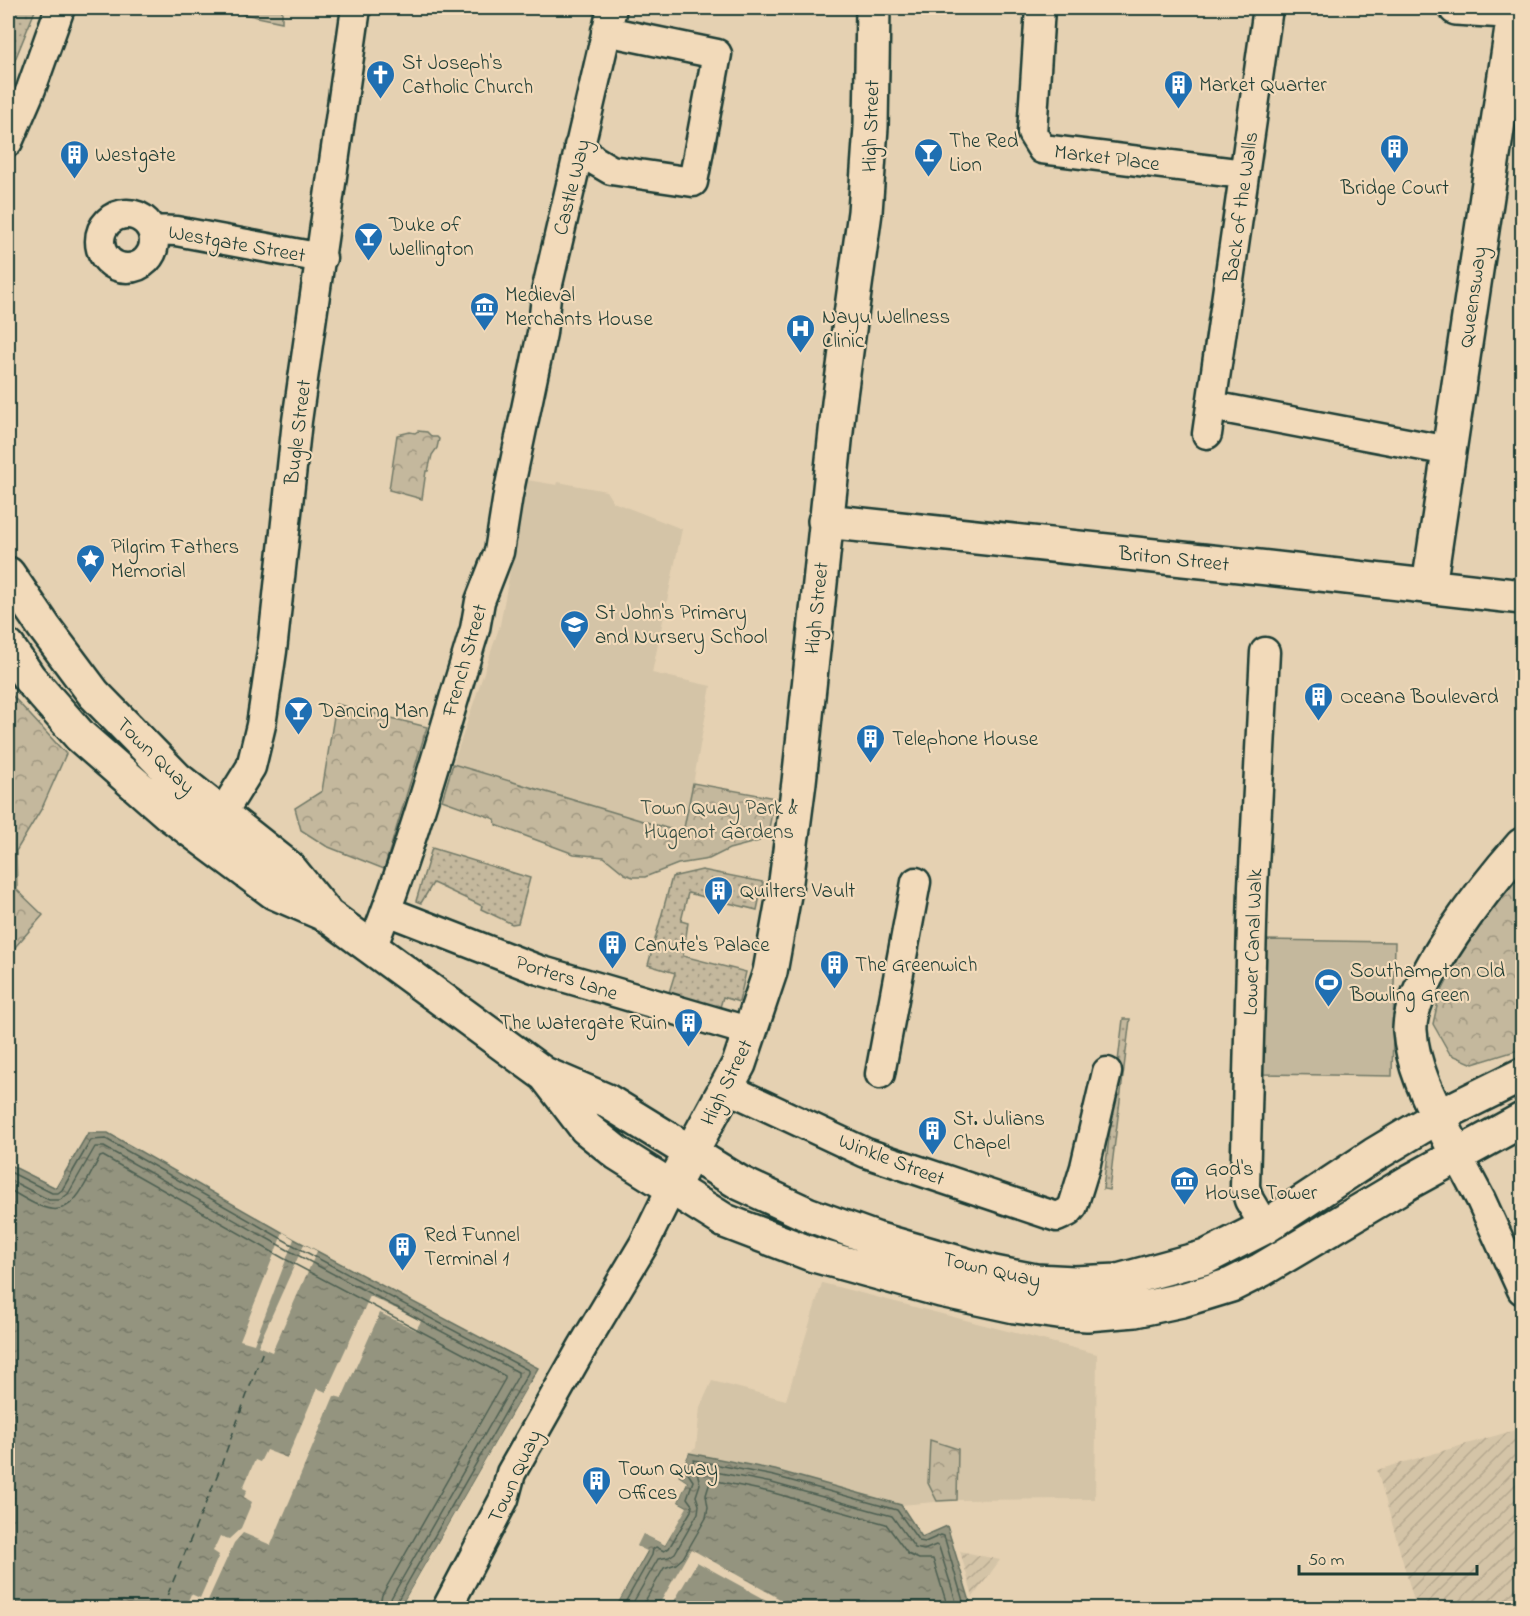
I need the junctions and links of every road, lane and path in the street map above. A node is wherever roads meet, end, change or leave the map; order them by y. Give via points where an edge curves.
1 (60, 8) edge
2 (356, 8) edge
3 (873, 8) edge
4 (1040, 8) edge
5 (1268, 8) edge
6 (1456, 8) edge
7 (1518, 10) edge
8 (609, 19) edge
9 (8, 142) edge
10 (579, 146) junction
11 (1244, 174) junction
12 (153, 230) dead end
13 (322, 258) junction
14 (534, 367) joint
15 (1212, 406) junction
16 (1207, 434) dead end
17 (1449, 452) junction
18 (825, 521) junction
19 (8, 574) edge
20 (1429, 586) junction
21 (1522, 597) edge
22 (8, 647) edge
23 (1265, 652) dead end
24 (220, 813) junction
25 (190, 829) junction
26 (1522, 845) edge
27 (916, 882) dead end
28 (387, 911) junction
29 (327, 915) junction
30 (372, 948) junction
31 (751, 1032) junction
32 (1107, 1072) dead end
33 (544, 1074) junction
34 (880, 1074) dead end
35 (1522, 1075) edge
36 (727, 1088) junction
37 (1439, 1116) junction
38 (1522, 1120) edge
39 (691, 1152) junction
40 (1457, 1155) junction
41 (672, 1187) junction
42 (1265, 1227) junction
43 (1522, 1290) edge
44 (447, 1608) edge

1 - 9 street
2 - 13 street, Bugle Street
3 - 18 main road, High Street via 865,212
4 - 11 street, Market Place via 1032,134 1042,149
5 - 11 street, Back of the Walls
6 - 7 main road
7 - 17 main road, Queensway
8 - 10 street, Castle Way
8 - 10 street via 717,54 693,182 611,170
10 - 14 street, Castle Way via 547,288
11 - 15 street, Back of the Walls
12 - 13 street, Westgate Street
13 - 24 street, Bugle Street via 297,421 261,725 250,767
14 - 28 street, French Street via 498,552
15 - 16 street, Back of the Walls
15 - 17 street
17 - 20 main road, Queensway
18 - 20 main road, Briton Street
18 - 31 main road, High Street via 785,889 770,972
19 - 24 main road, Town Quay via 94,694 177,779
20 - 21 main road, Briton Street
22 - 25 main road, Town Quay via 29,678 80,736
23 - 42 street, Lower Canal Walk via 1253,887 1245,1187
24 - 25 street, Bugle Street
24 - 29 main road, Town Quay via 289,868
25 - 29 main road, Town Quay via 274,892
26 - 37 main road via 1455,932 1420,988 1410,1030 1418,1069
27 - 34 street
28 - 30 street, French Street
28 - 31 street, Porters Lane via 539,970
29 - 30 main road, Town Quay
30 - 33 main road, Town Quay
31 - 36 main road, High Street
32 - 36 street, Winkle Street via 1073,1206 1062,1216 1050,1216 866,1152
33 - 39 main road, Town Quay via 607,1101
33 - 41 main road, Town Quay via 585,1128
35 - 37 main road, Town Quay
36 - 39 main road, High Street
37 - 40 main road
37 - 42 main road, Town Quay
38 - 40 main road, Town Quay
39 - 41 main road, High Street
39 - 42 main road, Town Quay via 741,1184 807,1214 876,1239 1035,1281 1118,1281 1206,1257
40 - 41 main road, Town Quay via 1231,1285 1135,1310 1087,1314 1015,1306 814,1255 725,1221
40 - 43 street
41 - 44 street, Town Quay via 644,1244 511,1473 504,1499

